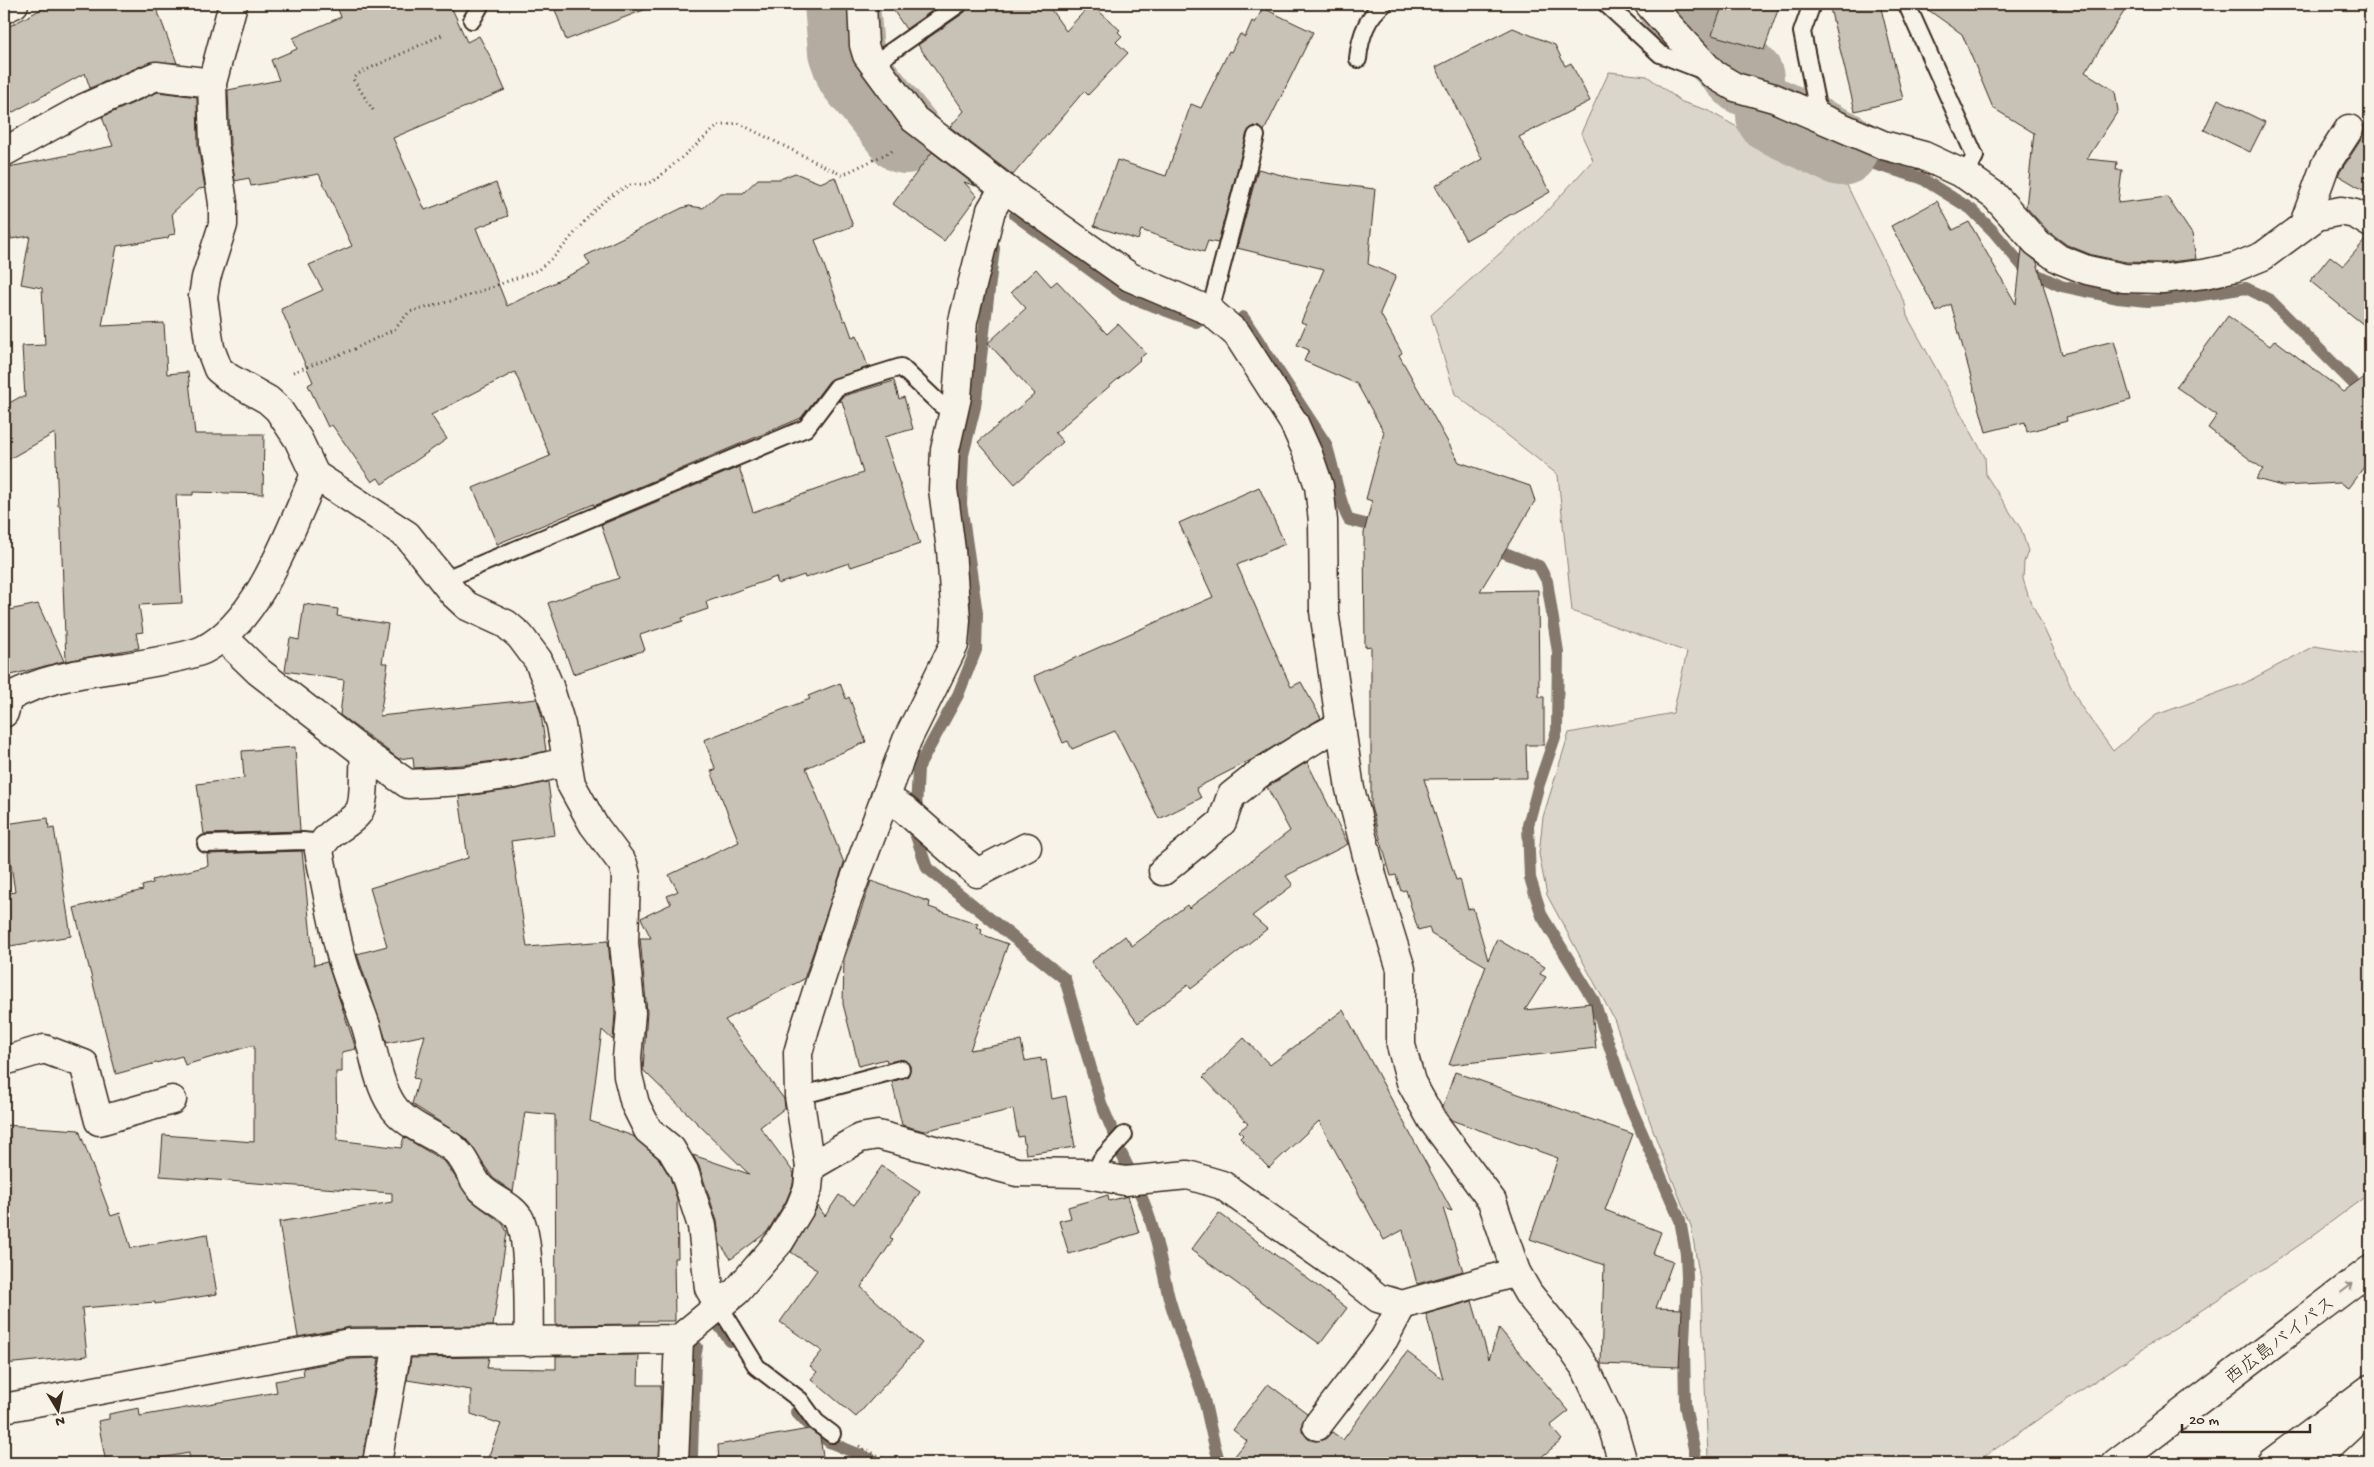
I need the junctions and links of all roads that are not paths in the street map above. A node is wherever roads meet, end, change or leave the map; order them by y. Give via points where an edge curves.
1 (14, 4) edge
2 (233, 4) edge
3 (481, 4) edge
4 (862, 4) edge
5 (959, 4) edge
6 (1384, 4) edge
7 (1606, 4) edge
8 (1649, 4) edge
9 (1812, 4) edge
10 (1910, 4) edge
11 (4, 9) edge
12 (472, 20) road end
13 (1358, 59) dead end
14 (872, 65) junction
15 (1714, 74) junction
16 (212, 83) junction
17 (1818, 117) junction
18 (2349, 129) dead end
19 (1256, 136) dead end
20 (4, 152) edge
21 (1965, 175) junction
22 (1004, 188) junction
23 (2304, 224) junction
24 (2370, 224) edge
25 (1210, 311) junction
26 (954, 411) junction
27 (315, 475) junction
28 (443, 580) junction
29 (224, 638) junction
30 (5, 702) edge
31 (1341, 725) junction
32 (365, 754) junction
33 (566, 762) junction
34 (894, 803) junction
35 (322, 843) junction
36 (206, 844) dead end
37 (1027, 847) dead end
38 (1163, 871) dead end
39 (4, 1061) edge
40 (901, 1069) dead end
41 (799, 1096) junction
42 (172, 1100) dead end
43 (1124, 1135) dead end
44 (810, 1167) junction
45 (1094, 1175) junction
46 (2370, 1270) edge
47 (1516, 1272) junction
48 (1402, 1305) junction
49 (720, 1307) junction
50 (679, 1339) junction
51 (529, 1342) junction
52 (398, 1343) junction
53 (2370, 1389) edge
54 (4, 1408) edge
55 (2370, 1408) edge
56 (1317, 1426) dead end
57 (832, 1434) road end
58 (2140, 1443) junction
59 (377, 1463) edge
60 (674, 1463) edge
61 (1623, 1463) edge
62 (2099, 1463) edge
63 (2116, 1463) edge
64 (2271, 1463) edge
65 (2311, 1463) edge

1 - 11 main road
2 - 16 main road
3 - 12 lane
4 - 14 main road via 864,45
5 - 14 lane
6 - 13 lane via 1376,9 1364,26
7 - 15 lane via 1660,54
8 - 15 main road
9 - 17 lane via 1802,32
10 - 21 lane via 1908,7 1975,156
14 - 22 main road via 914,119
15 - 17 main road via 1735,87 1774,98
16 - 20 main road via 156,76 84,108
16 - 27 main road via 214,146 223,225 203,297 210,348 218,369 278,409 298,439
17 - 21 main road via 1883,145 1924,156
18 - 23 main road via 2325,166
19 - 25 lane
21 - 23 main road via 1995,196 2036,242 2059,259 2087,270 2124,278 2182,277 2236,267 2263,256
22 - 25 main road via 1130,276
22 - 26 main road via 992,210 964,321
23 - 24 main road via 2317,216 2342,211
25 - 31 main road via 1237,334 1294,423 1319,486 1323,521 1324,611
26 - 28 lane via 941,405 901,367 837,387 806,428
26 - 34 main road via 945,450 942,489 951,550 956,633 950,655 907,740
27 - 28 main road via 407,535
27 - 29 main road via 263,586 250,608
28 - 33 main road via 467,606 506,624 538,660 561,725
29 - 30 main road via 200,651 52,679 26,688
29 - 32 main road via 258,671
31 - 38 main road via 1260,773 1231,796 1222,822
31 - 47 main road via 1352,797 1401,969 1401,1045 1411,1082 1432,1120 1492,1200
32 - 33 main road via 408,784 514,774
32 - 35 main road via 363,802 358,813
33 - 49 main road via 571,784 581,805 623,864 626,875 624,944 631,1013 628,1076 635,1104 648,1130 671,1149 684,1171 702,1226 709,1288
34 - 37 main road via 977,873
34 - 41 main road via 845,905 805,1028 798,1053
35 - 36 lane
35 - 51 main road via 319,851 341,956 392,1105 408,1121 451,1146 465,1160 477,1184 509,1208 518,1217 524,1231
39 - 42 main road via 44,1049 84,1064 99,1121
40 - 41 lane
41 - 44 main road
43 - 45 lane via 1101,1160
44 - 45 main road via 860,1138 878,1135 1017,1172
44 - 49 main road via 808,1188 800,1208 780,1241
45 - 48 main road via 1125,1181 1188,1175 1222,1185 1378,1298
58 -> 46 main road, 西広島バイパス
47 - 48 main road
47 - 61 main road via 1528,1293 1586,1369 1612,1425
48 - 56 main road via 1384,1339
49 - 50 main road
49 - 57 lane via 758,1367 800,1400 816,1422
50 - 51 main road
50 - 60 main road
51 - 52 main road
52 - 54 main road via 350,1343
52 - 59 main road
53 - 64 main road
55 - 65 main road
58 - 62 main road
58 - 63 main road, 西広島バイパス

